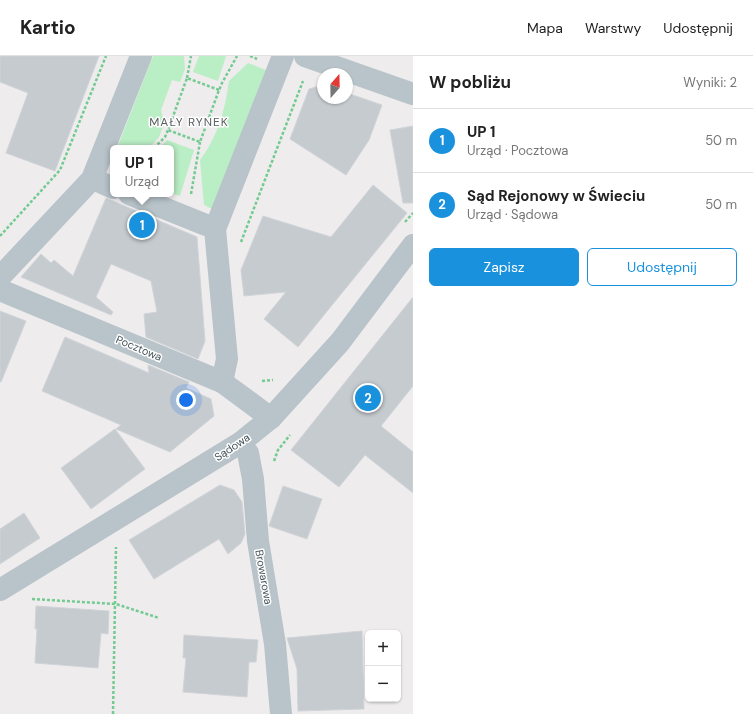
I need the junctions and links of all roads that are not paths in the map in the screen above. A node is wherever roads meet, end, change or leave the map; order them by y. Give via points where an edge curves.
1 (141, 56) edge
2 (282, 56) edge
3 (305, 66) edge
4 (413, 94) edge
5 (136, 197) edge
6 (203, 224) junction
7 (413, 245) edge
8 (0, 277) edge
9 (0, 290) edge
10 (222, 382) junction
11 (271, 418) junction
12 (240, 443) junction
13 (0, 590) edge
14 (281, 714) edge

1 - 8 street via 92,179
2 - 6 street
3 - 4 street
5 - 6 street
6 - 10 street via 227,359
7 - 11 street, Sądowa via 340,342
9 - 10 street, Pocztowa
10 - 11 street, Pocztowa
11 - 12 street, Sądowa
12 - 13 street, Sądowa
12 - 14 street, Browarowa via 248,453 253,479 258,541 274,644

